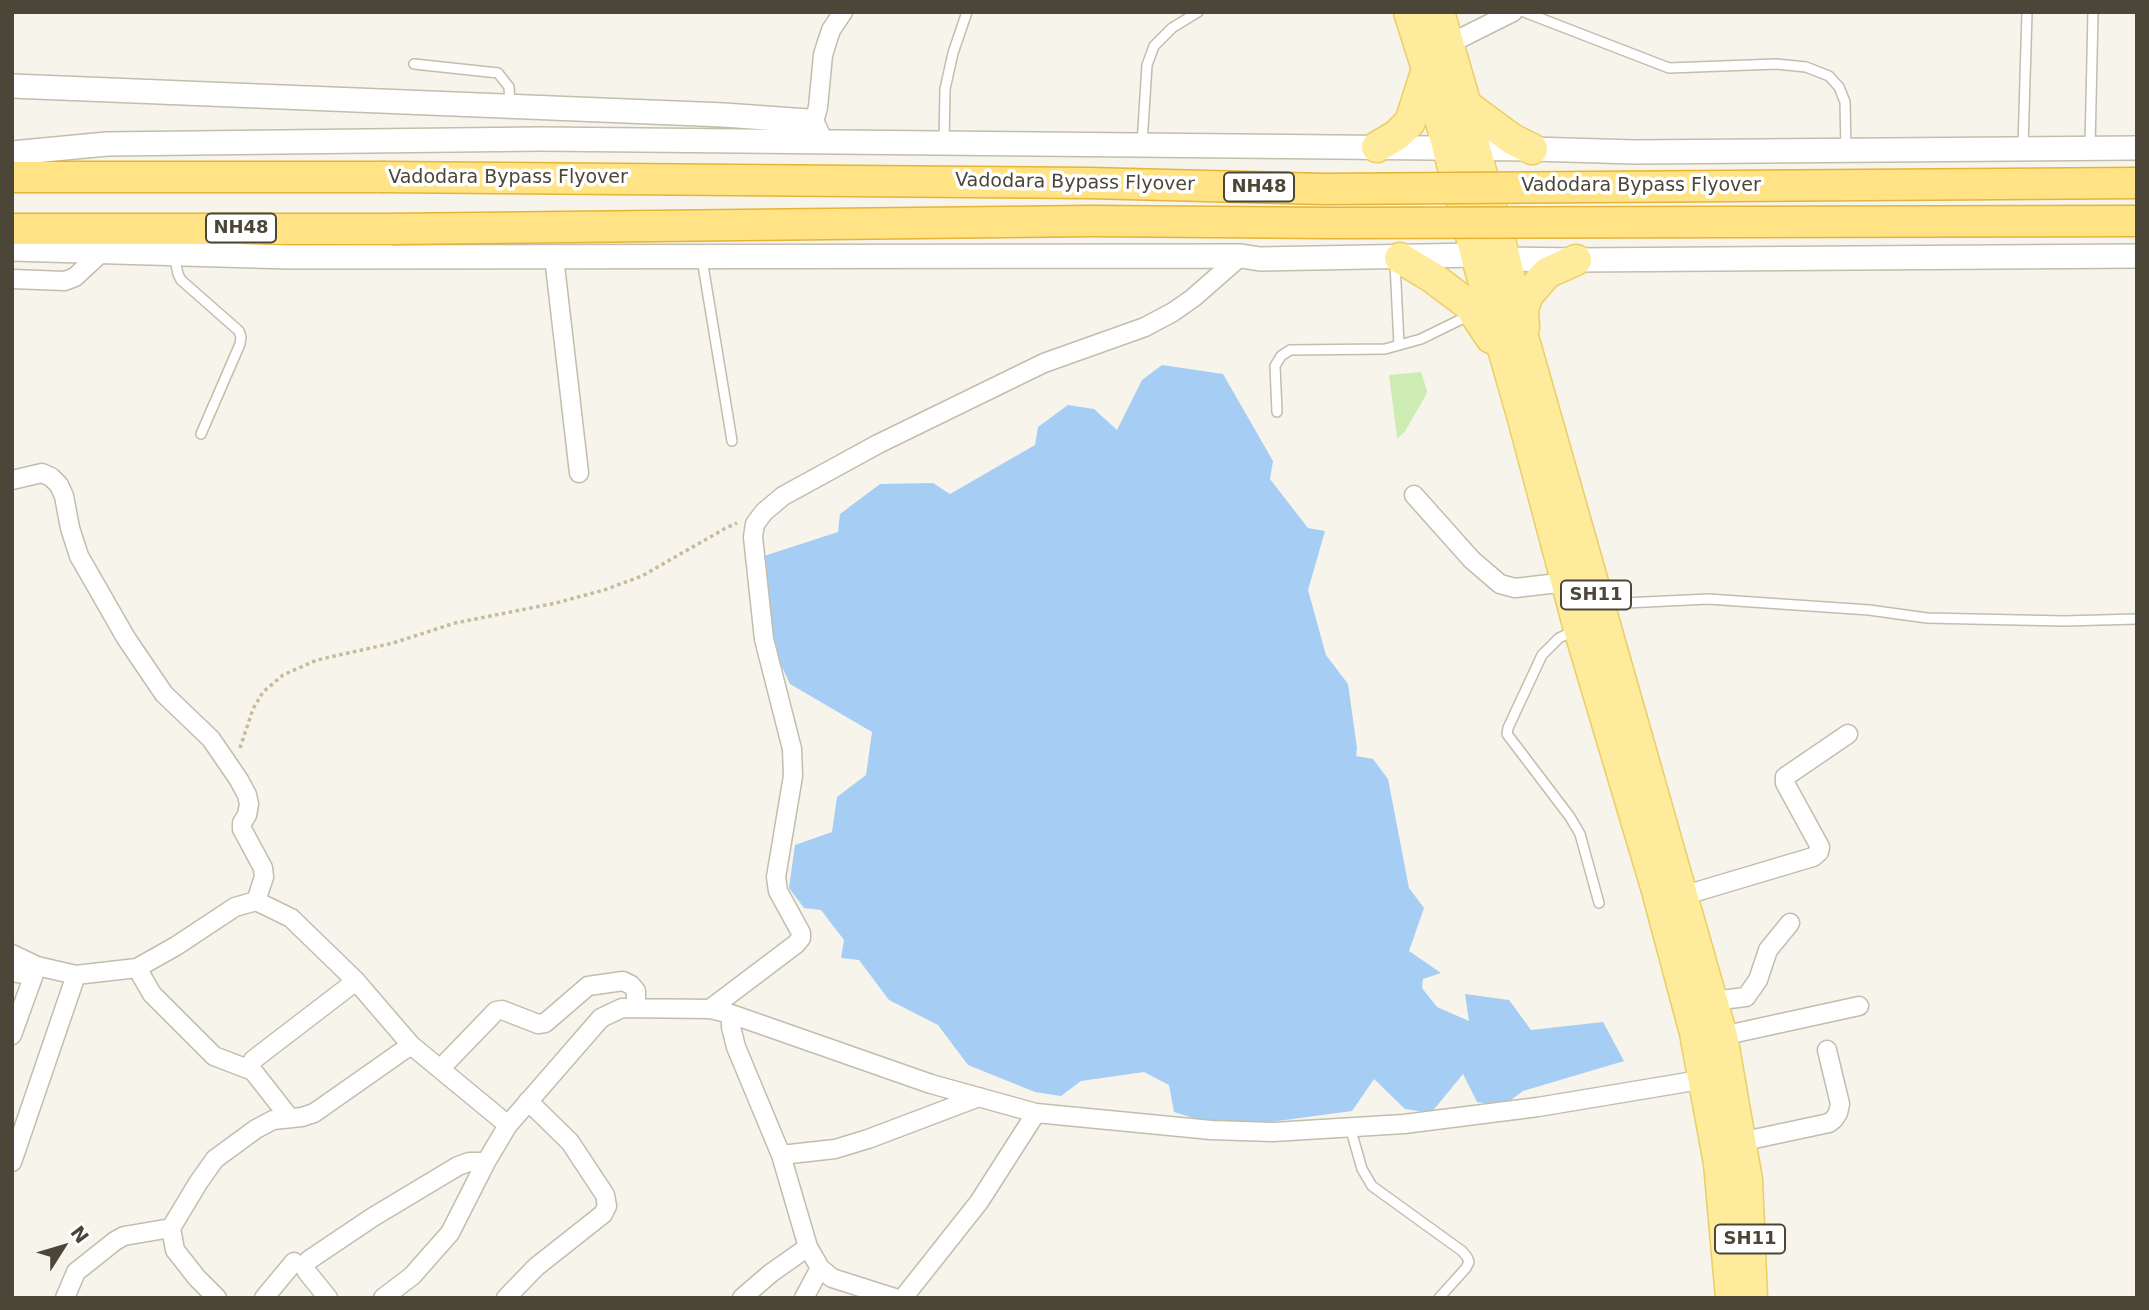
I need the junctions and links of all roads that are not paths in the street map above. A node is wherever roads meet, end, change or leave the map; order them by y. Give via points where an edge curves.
1 (844, 12) edge
2 (967, 12) edge
3 (1198, 12) edge
4 (1409, 12) edge
5 (1439, 12) edge
6 (1513, 12) edge
7 (1524, 12) edge
8 (2027, 12) edge
9 (2093, 12) edge
10 (1447, 45) junction
11 (414, 64) dead end
12 (1427, 69) junction
13 (12, 86) edge
14 (1466, 105) junction
15 (510, 106) junction
16 (810, 122) junction
17 (821, 142) junction
18 (944, 144) junction
19 (1142, 146) junction
20 (1377, 147) junction
21 (2091, 148) junction
22 (2137, 148) edge
23 (1461, 149) junction
24 (1532, 149) junction
25 (2023, 149) junction
26 (1846, 150) junction
27 (12, 153) edge
28 (12, 177) edge
29 (2137, 183) edge
30 (2137, 221) edge
31 (12, 229) edge
32 (12, 249) edge
33 (102, 252) junction
34 (173, 253) junction
35 (1476, 255) junction
36 (1241, 256) junction
37 (2137, 256) edge
38 (554, 257) junction
39 (702, 257) junction
40 (1397, 258) junction
41 (1505, 258) junction
42 (1576, 260) junction
43 (12, 279) edge
44 (1475, 313) junction
45 (1524, 340) junction
46 (1399, 345) junction
47 (1509, 368) junction
48 (1277, 412) dead end
49 (201, 433) dead end
50 (732, 441) dead end
51 (579, 473) dead end
52 (12, 480) edge
53 (1414, 495) dead end
54 (1567, 582) junction
55 (1599, 604) junction
56 (2137, 619) edge
57 (1579, 629) junction
58 (1848, 734) dead end
59 (1682, 896) junction
60 (256, 901) junction
61 (1599, 903) dead end
62 (1790, 923) dead end
63 (12, 954) edge
64 (137, 968) junction
65 (35, 971) junction
66 (12, 972) edge
67 (76, 975) junction
68 (356, 981) junction
69 (1712, 1001) junction
70 (1859, 1006) dead end
71 (636, 1008) junction
72 (710, 1009) junction
73 (731, 1014) junction
74 (12, 1035) edge
75 (1722, 1036) junction
76 (411, 1045) junction
77 (1827, 1050) dead end
78 (440, 1069) junction
79 (253, 1071) junction
80 (1716, 1077) junction
81 (979, 1097) junction
82 (528, 1101) junction
83 (1036, 1113) junction
84 (289, 1117) junction
85 (508, 1125) junction
86 (1350, 1127) junction
87 (1740, 1142) junction
88 (781, 1155) junction
89 (12, 1162) edge
90 (486, 1162) junction
91 (171, 1228) junction
92 (808, 1247) junction
93 (294, 1262) dead end
94 (820, 1268) junction
95 (65, 1298) edge
96 (217, 1298) edge
97 (264, 1298) edge
98 (328, 1298) edge
99 (383, 1298) edge
100 (506, 1298) edge
101 (742, 1298) edge
102 (804, 1298) edge
103 (895, 1298) edge
104 (903, 1298) edge
105 (1439, 1298) edge
106 (1731, 1298) edge
107 (1752, 1298) edge

1 - 16 street via 827,41 818,107
2 - 18 lane via 945,89
3 - 19 lane via 1154,46 1147,65
4 - 12 main road, SH11
5 - 10 main road, SH11
6 - 10 street
7 - 26 lane via 1669,68 1776,65 1806,67 1829,76 1845,103
8 - 25 lane
9 - 21 lane
10 - 14 main road, SH11
11 - 15 lane via 498,74 509,87
12 - 20 main road via 1410,122
12 - 23 main road, SH11
13 - 15 street
14 - 23 main road, SH11
14 - 24 main road
15 - 16 street
16 - 17 street
17 - 18 street
17 - 27 street via 541,139 107,144
18 - 19 street
19 - 20 street
20 - 23 street
21 - 22 street
21 - 25 street
23 - 24 street
23 - 35 main road, SH11
23 - 41 main road, SH11
24 - 26 street
25 - 26 street
28 - 29 highway, Vadodara Bypass Flyover / NH48, bridge via 1075,182 1324,189
30 - 31 highway, Vadodara Bypass Flyover / NH48, bridge via 1091,220
32 - 33 street
33 - 34 street
33 - 43 street via 65,281
34 - 38 street
34 - 49 lane via 181,280 241,337
35 - 40 street
35 - 41 street
35 - 47 main road, SH11
36 - 39 street
36 - 40 street
36 - 72 street via 1173,312 1044,363 878,444 783,496 755,524 764,639 792,750 793,776 776,877 801,938
37 - 42 street
38 - 39 street
38 - 51 street
39 - 50 lane
40 - 44 main road via 1451,291
40 - 46 lane
41 - 42 street
41 - 45 main road, SH11
42 - 45 main road via 1547,273 1528,295 1523,309
44 - 46 lane
44 - 47 main road
45 - 55 main road, SH11
46 - 48 lane via 1290,350 1275,366
47 - 54 main road, SH11
52 - 60 street via 42,473 59,485 79,556 125,638 164,694 211,739 233,770 249,804 242,830 263,868
53 - 54 street via 1500,584 1515,588
54 - 57 main road, SH11
55 - 56 lane via 1708,598 1927,618
55 - 59 main road, SH11
57 - 61 lane via 1559,638 1542,655 1507,734 1580,834
57 - 80 main road, SH11 via 1695,1033
58 - 59 street via 1785,777 1819,852
59 - 69 main road, SH11
60 - 64 street via 235,907
60 - 68 street via 292,918
62 - 69 street via 1768,950 1758,980 1746,997
63 - 65 street
64 - 67 street
64 - 79 street via 152,994 214,1056
65 - 66 street
65 - 67 street
65 - 74 street
67 - 89 street
68 - 76 street
68 - 79 street via 253,1059
69 - 75 main road, SH11
70 - 75 street
71 - 72 street
71 - 78 street via 636,991 623,981 588,986 545,1023 496,1011
71 - 82 street via 622,1008 601,1018
72 - 73 street
73 - 81 street
73 - 88 street via 736,1047
75 - 80 main road, SH11
76 - 78 street
76 - 84 street via 314,1113
77 - 87 street via 1840,1104 1834,1119
78 - 85 street
79 - 84 street
80 - 86 street via 1538,1107
80 - 87 main road, SH11
80 - 106 main road, SH11
81 - 83 street
81 - 88 street via 835,1149
82 - 85 street
82 - 100 street via 570,1142 605,1195 607,1206
83 - 86 street via 1210,1130
83 - 104 street via 979,1202
84 - 91 street via 256,1129 215,1159
85 - 90 street
86 - 105 lane via 1372,1186 1467,1256 1466,1268
87 - 107 main road, SH11 via 1747,1180
88 - 92 street
90 - 98 street via 458,1166 309,1260 304,1266
90 - 99 street via 450,1233 412,1276
91 - 95 street via 115,1241 76,1272
91 - 96 street via 176,1250
92 - 94 street
92 - 101 street
93 - 97 street
94 - 102 street
94 - 103 street via 832,1278

